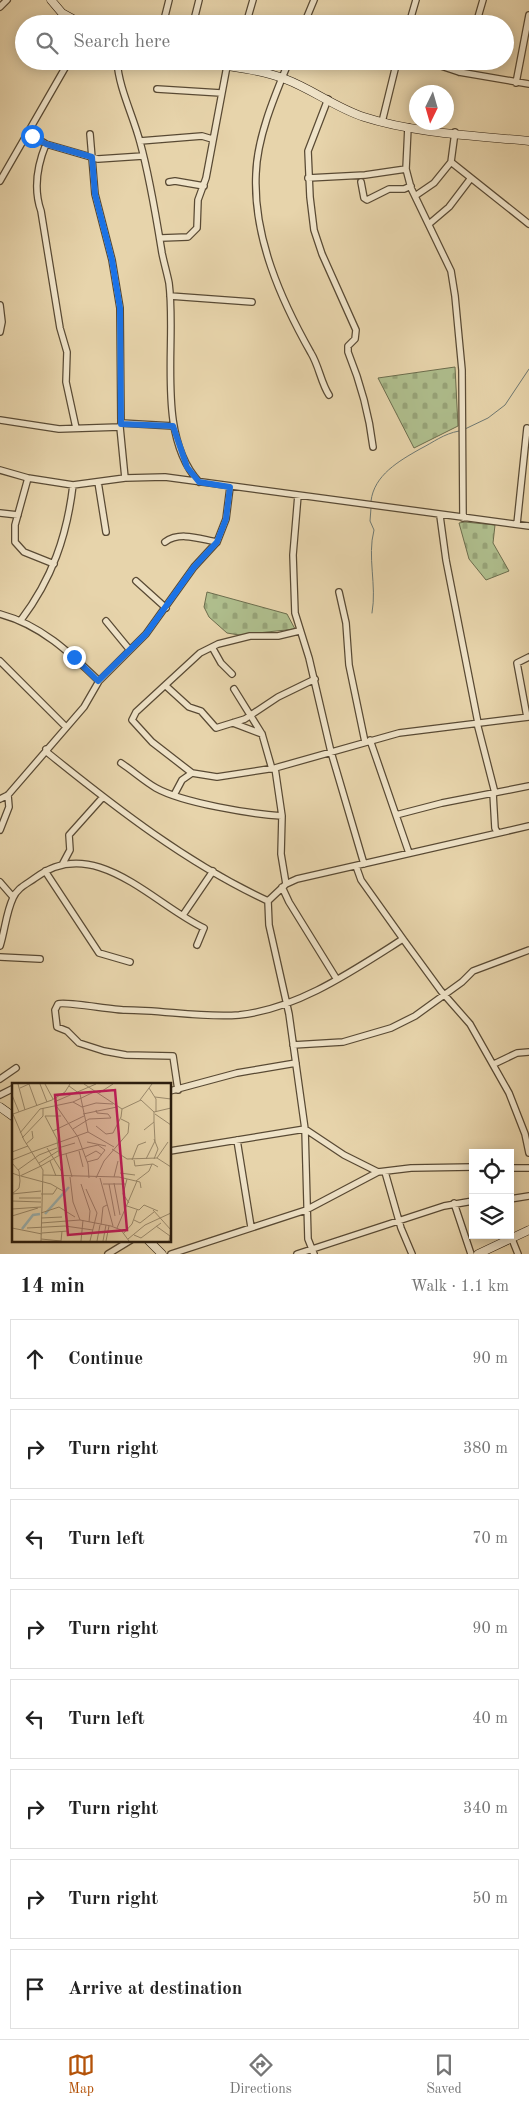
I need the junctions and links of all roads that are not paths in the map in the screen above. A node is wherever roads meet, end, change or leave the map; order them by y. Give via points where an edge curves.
1 (7, 0) edge
2 (51, 0) edge
3 (169, 0) edge
4 (199, 0) edge
5 (253, 0) edge
6 (314, 0) edge
7 (416, 0) edge
8 (483, 0) edge
9 (0, 7) edge
10 (66, 15) edge
11 (165, 15) edge
12 (195, 15) edge
13 (249, 15) edge
14 (308, 15) edge
15 (412, 15) edge
16 (479, 15) edge
17 (529, 16) edge
18 (526, 37) edge
19 (64, 70) edge
20 (118, 70) edge
21 (229, 70) edge
22 (251, 70) edge
23 (285, 70) edge
24 (395, 70) edge
25 (453, 70) edge
26 (459, 72) joint
27 (282, 78) junction
28 (516, 83) junction
29 (529, 84) edge
30 (157, 89) dead end
31 (222, 93) junction
32 (328, 99) junction
33 (382, 122) junction
34 (408, 127) junction
35 (455, 132) junction
36 (28, 133) junction
37 (90, 134) dead end
38 (212, 139) junction
39 (140, 141) junction
40 (529, 141) edge
41 (46, 144) junction
42 (144, 156) junction
43 (92, 157) junction
44 (451, 162) junction
45 (406, 169) junction
46 (308, 178) junction
47 (471, 178) junction
48 (0, 180) edge
49 (169, 182) dead end
50 (361, 182) dead end
51 (204, 186) junction
52 (411, 186) junction
53 (415, 196) junction
54 (429, 224) junction
55 (529, 224) edge
56 (161, 238) junction
57 (170, 296) junction
58 (252, 302) dead end
59 (0, 306) edge
60 (0, 332) edge
61 (329, 395) dead end
62 (0, 420) edge
63 (120, 425) junction
64 (173, 426) junction
65 (76, 428) junction
66 (526, 428) dead end
67 (372, 447) dead end
68 (0, 470) edge
69 (522, 472) junction
70 (529, 472) edge
71 (28, 478) junction
72 (126, 478) junction
73 (98, 482) junction
74 (199, 482) junction
75 (73, 485) junction
76 (230, 487) junction
77 (298, 495) junction
78 (0, 512) edge
79 (18, 515) junction
80 (440, 516) junction
81 (463, 518) junction
82 (517, 524) junction
83 (529, 526) edge
84 (106, 532) dead end
85 (165, 542) dead end
86 (217, 542) junction
87 (54, 564) junction
88 (136, 581) dead end
89 (339, 592) dead end
90 (166, 608) junction
91 (0, 614) edge
92 (22, 620) junction
93 (106, 621) dead end
94 (299, 631) junction
95 (212, 647) junction
96 (129, 649) junction
97 (529, 657) edge
98 (0, 660) edge
99 (232, 674) dead end
100 (314, 679) junction
101 (98, 681) junction
102 (166, 686) junction
103 (234, 689) dead end
104 (249, 716) junction
105 (528, 717) edge
106 (233, 723) junction
107 (478, 723) junction
108 (66, 727) junction
109 (262, 734) junction
110 (367, 741) junction
111 (46, 749) junction
112 (331, 752) junction
113 (122, 763) dead end
114 (181, 764) junction
115 (274, 768) junction
116 (192, 773) junction
117 (183, 780) junction
118 (529, 786) edge
119 (494, 793) junction
120 (8, 795) junction
121 (174, 795) junction
122 (103, 797) junction
123 (0, 799) edge
124 (396, 815) junction
125 (282, 816) junction
126 (529, 826) edge
127 (0, 830) edge
128 (497, 832) junction
129 (409, 853) junction
130 (364, 864) junction
131 (62, 865) junction
132 (356, 866) junction
133 (45, 871) junction
134 (213, 871) junction
135 (0, 882) edge
136 (284, 885) junction
137 (13, 896) junction
138 (268, 901) junction
139 (183, 915) junction
140 (403, 939) junction
141 (197, 945) dead end
142 (0, 946) edge
143 (529, 950) edge
144 (0, 957) edge
145 (40, 959) dead end
146 (130, 962) dead end
147 (336, 978) junction
148 (445, 995) junction
149 (287, 1004) junction
150 (293, 1045) junction
151 (529, 1052) edge
152 (296, 1063) junction
153 (494, 1064) junction
154 (16, 1068) dead end
155 (0, 1079) edge
156 (12, 1089) edge
157 (178, 1090) junction
158 (171, 1091) edge
159 (0, 1095) edge
160 (0, 1107) edge
161 (12, 1116) edge
162 (305, 1129) junction
163 (527, 1134) edge
164 (237, 1140) junction
165 (171, 1151) edge
166 (529, 1153) edge
167 (469, 1167) edge
168 (514, 1168) edge
169 (529, 1168) edge
170 (378, 1172) junction
171 (385, 1172) junction
172 (529, 1196) edge
173 (514, 1198) edge
174 (469, 1201) edge
175 (454, 1203) junction
176 (306, 1210) junction
177 (399, 1221) junction
178 (251, 1228) junction
179 (529, 1230) edge
180 (514, 1238) edge
181 (512, 1239) joint
182 (128, 1242) edge
183 (150, 1242) edge
184 (313, 1252) edge
185 (108, 1254) edge
186 (162, 1254) edge
187 (171, 1254) edge
188 (297, 1254) edge
189 (412, 1254) edge
190 (470, 1254) edge
191 (478, 1254) edge
192 (518, 1254) edge

1 - 9 street
2 - 10 street
3 - 11 street
4 - 12 street
5 - 13 street
6 - 14 street
7 - 15 street
8 - 16 street
17 - 18 street
18 - 28 street
19 - 36 street
20 - 39 street
21 - 31 street
22 - 27 street
23 - 27 street
24 - 33 street
25 - 26 street
26 - 28 street
27 - 32 street
27 - 61 street via 258,160 260,230 284,300
28 - 29 street
30 - 31 street
31 - 38 street
32 - 33 street via 363,117
32 - 46 street via 308,151
33 - 34 street
34 - 35 street
34 - 45 street
35 - 40 street
35 - 44 street
36 - 41 street
36 - 48 street
37 - 43 street
38 - 39 street via 202,136
38 - 51 street
39 - 42 street
41 - 43 street
41 - 65 street via 37,172 36,198 66,352 66,382
42 - 43 street
42 - 56 street
43 - 63 street via 95,194 120,308
44 - 47 street
44 - 53 street via 434,183
45 - 46 street
45 - 52 street
46 - 67 street via 314,230 356,330 348,352 369,413
47 - 54 street via 449,207
47 - 55 street
49 - 51 street
50 - 52 street via 367,200 389,189
51 - 56 street via 198,200 197,228 193,234
52 - 53 street
53 - 54 street
54 - 81 street via 451,271 456,296 464,426
56 - 57 street
57 - 58 street
57 - 64 street
59 - 60 street
62 - 65 street via 44,428
63 - 64 street
63 - 65 street
63 - 72 street
64 - 74 street via 187,467
66 - 69 street
68 - 71 street
69 - 70 street
69 - 82 street
71 - 75 street
71 - 79 street
72 - 73 street
72 - 74 street via 165,477
73 - 75 street
73 - 84 street
74 - 76 street
75 - 87 street
76 - 77 street
76 - 86 street via 226,519
77 - 80 street
77 - 94 street via 293,555 295,614
78 - 79 street
79 - 87 street via 14,536 18,547
80 - 81 street
80 - 107 street via 449,579
81 - 82 street
82 - 83 street
85 - 86 street via 181,536
86 - 90 street via 194,567
87 - 92 street via 41,593
88 - 90 street
89 - 110 street via 346,623 349,665
90 - 96 street via 146,634
91 - 92 street
92 - 101 street via 61,646
93 - 96 street
94 - 95 street via 278,636 250,636
94 - 100 street
95 - 99 street
95 - 102 street via 189,663
96 - 101 street
97 - 105 street via 517,662 522,700
98 - 108 street
100 - 104 street
100 - 112 street
101 - 108 street via 84,707
102 - 106 street via 189,707 201,711 216,728
102 - 114 street via 136,712 132,720 152,742
103 - 104 street
104 - 106 street
104 - 109 street
105 - 107 street
106 - 109 street
107 - 110 street via 399,733
107 - 119 street
108 - 111 street
109 - 115 street
110 - 112 street
110 - 124 street
111 - 120 street
111 - 122 street
112 - 115 street
112 - 130 street
113 - 121 street via 156,788
114 - 116 street
114 - 117 street
115 - 116 street via 217,777
115 - 125 street
116 - 117 street
117 - 121 street
118 - 119 street
119 - 124 street
119 - 128 street
120 - 123 street
120 - 127 street via 9,807
121 - 125 street via 247,812
122 - 131 street via 70,835 70,850
122 - 134 street
124 - 129 street
125 - 136 street
126 - 128 street
128 - 129 street
129 - 130 street
130 - 132 street
131 - 133 street
131 - 139 street via 84,863 111,871
132 - 136 street
132 - 140 street via 361,880
133 - 137 street via 24,884
133 - 146 street via 99,953
134 - 138 street
134 - 139 street
135 - 137 street
136 - 138 street
136 - 147 street via 289,902
137 - 142 street
138 - 149 street via 269,925
139 - 141 street via 204,928
140 - 147 street
140 - 148 street
143 - 148 street via 473,971
144 - 145 street
147 - 149 street
148 - 150 street via 391,1028 343,1042
148 - 153 street via 470,1024
149 - 150 street
149 - 157 street via 225,1015 58,1004 55,1010 57,1028 67,1031 79,1043 104,1052 173,1056
150 - 152 street
151 - 153 street via 517,1053
152 - 157 street via 237,1073
152 - 162 street
153 - 163 street
154 - 155 street
156 - 159 street
157 - 158 street
160 - 161 street
162 - 164 street
162 - 170 street via 344,1155
162 - 176 street
163 - 166 street
164 - 165 street
164 - 178 street
167 - 171 street via 410,1168
168 - 169 street
170 - 171 street
170 - 176 street
171 - 177 street
172 - 173 street
174 - 175 street
175 - 177 street
175 - 190 street
176 - 178 street
176 - 184 street via 308,1239
177 - 184 street
177 - 189 street
178 - 187 street
179 - 180 street
181 - 191 street
181 - 192 street
182 - 185 street
183 - 186 street
184 - 188 street

